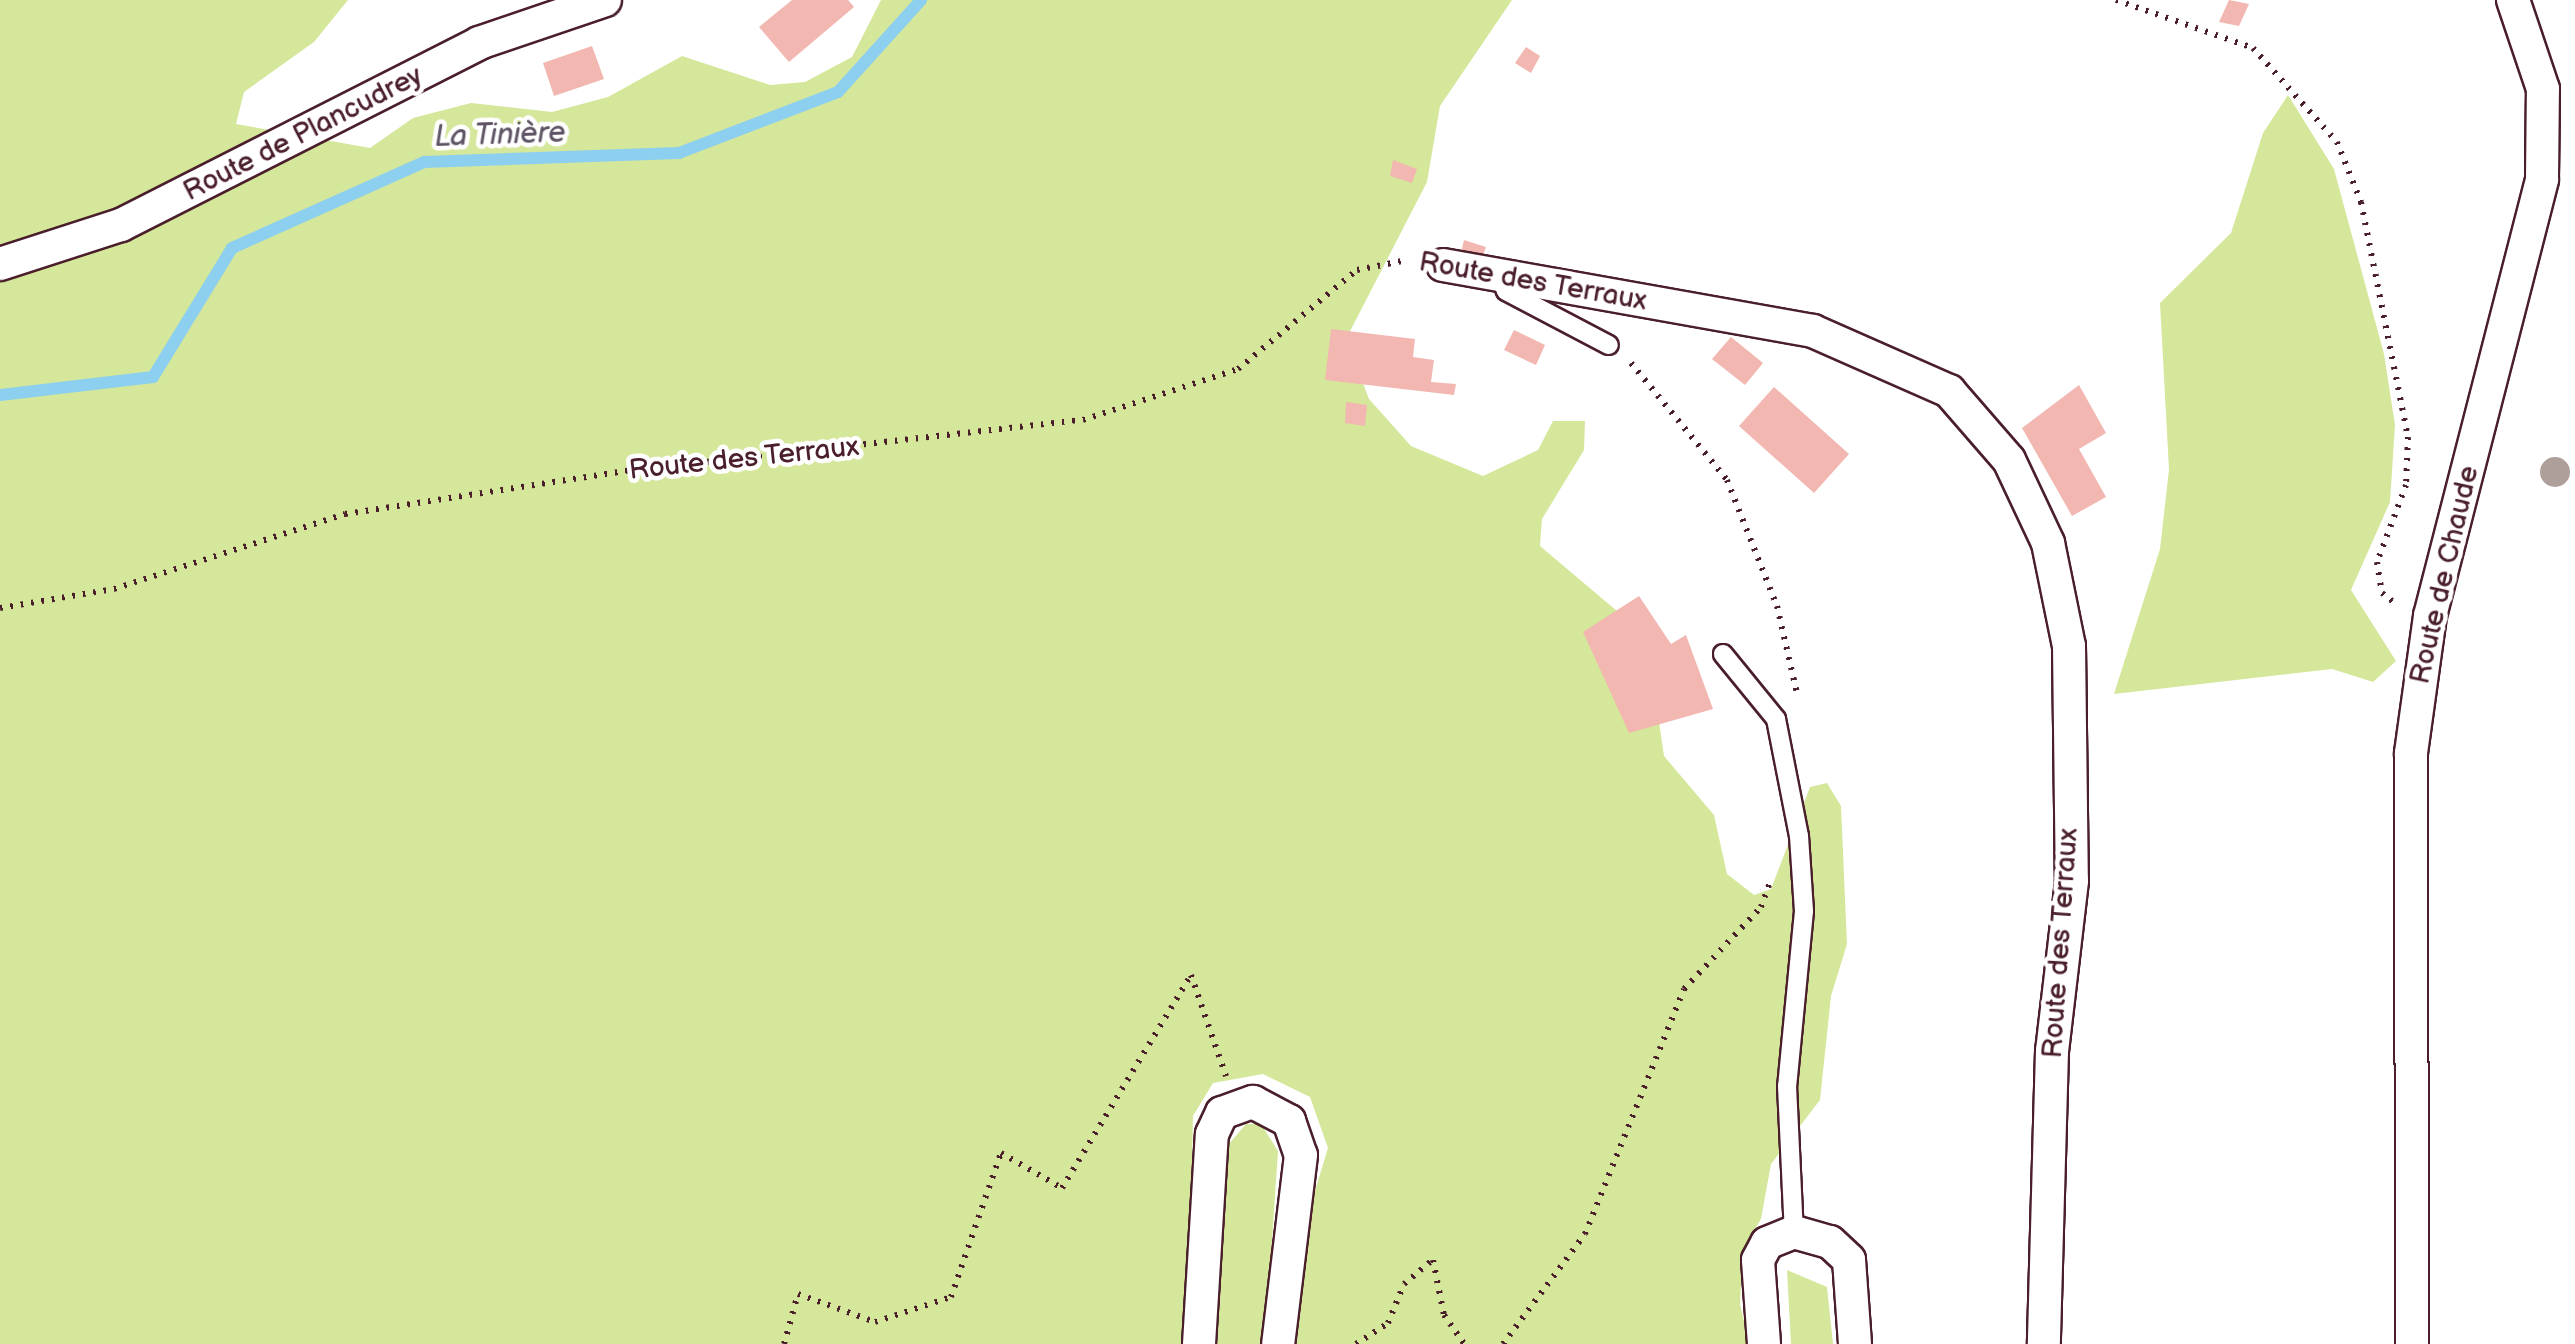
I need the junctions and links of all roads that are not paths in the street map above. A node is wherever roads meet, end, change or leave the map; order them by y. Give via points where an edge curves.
1 (605, 0) edge
2 (2514, 0) edge
3 (0, 264) edge
4 (1443, 265) road end
5 (1498, 274) junction
6 (1610, 344) road end
7 (1723, 654) dead end
8 (1794, 1232) junction
9 (1199, 1344) edge
10 (1278, 1344) edge
11 (1764, 1344) edge
12 (1855, 1344) edge
13 (2044, 1344) edge
14 (2412, 1344) edge

1 - 3 street, Route de Plancudrey via 480,43 121,225
2 - 14 street, Route de Chaude via 2544,88 2542,179 2430,616 2409,800
4 - 5 street, Route des Terraux
5 - 6 lane via 1506,291
5 - 13 street, Route des Terraux via 1829,337 1967,404 2024,487 2048,543 2070,646 2072,881 2052,1052
7 - 8 lane via 1776,719 1796,813 1804,911 1787,1086
8 - 11 street via 1768,1244 1758,1260
8 - 12 street via 1830,1242 1848,1260
9 - 10 street via 1210,1146 1219,1117 1236,1106 1276,1110 1300,1143

